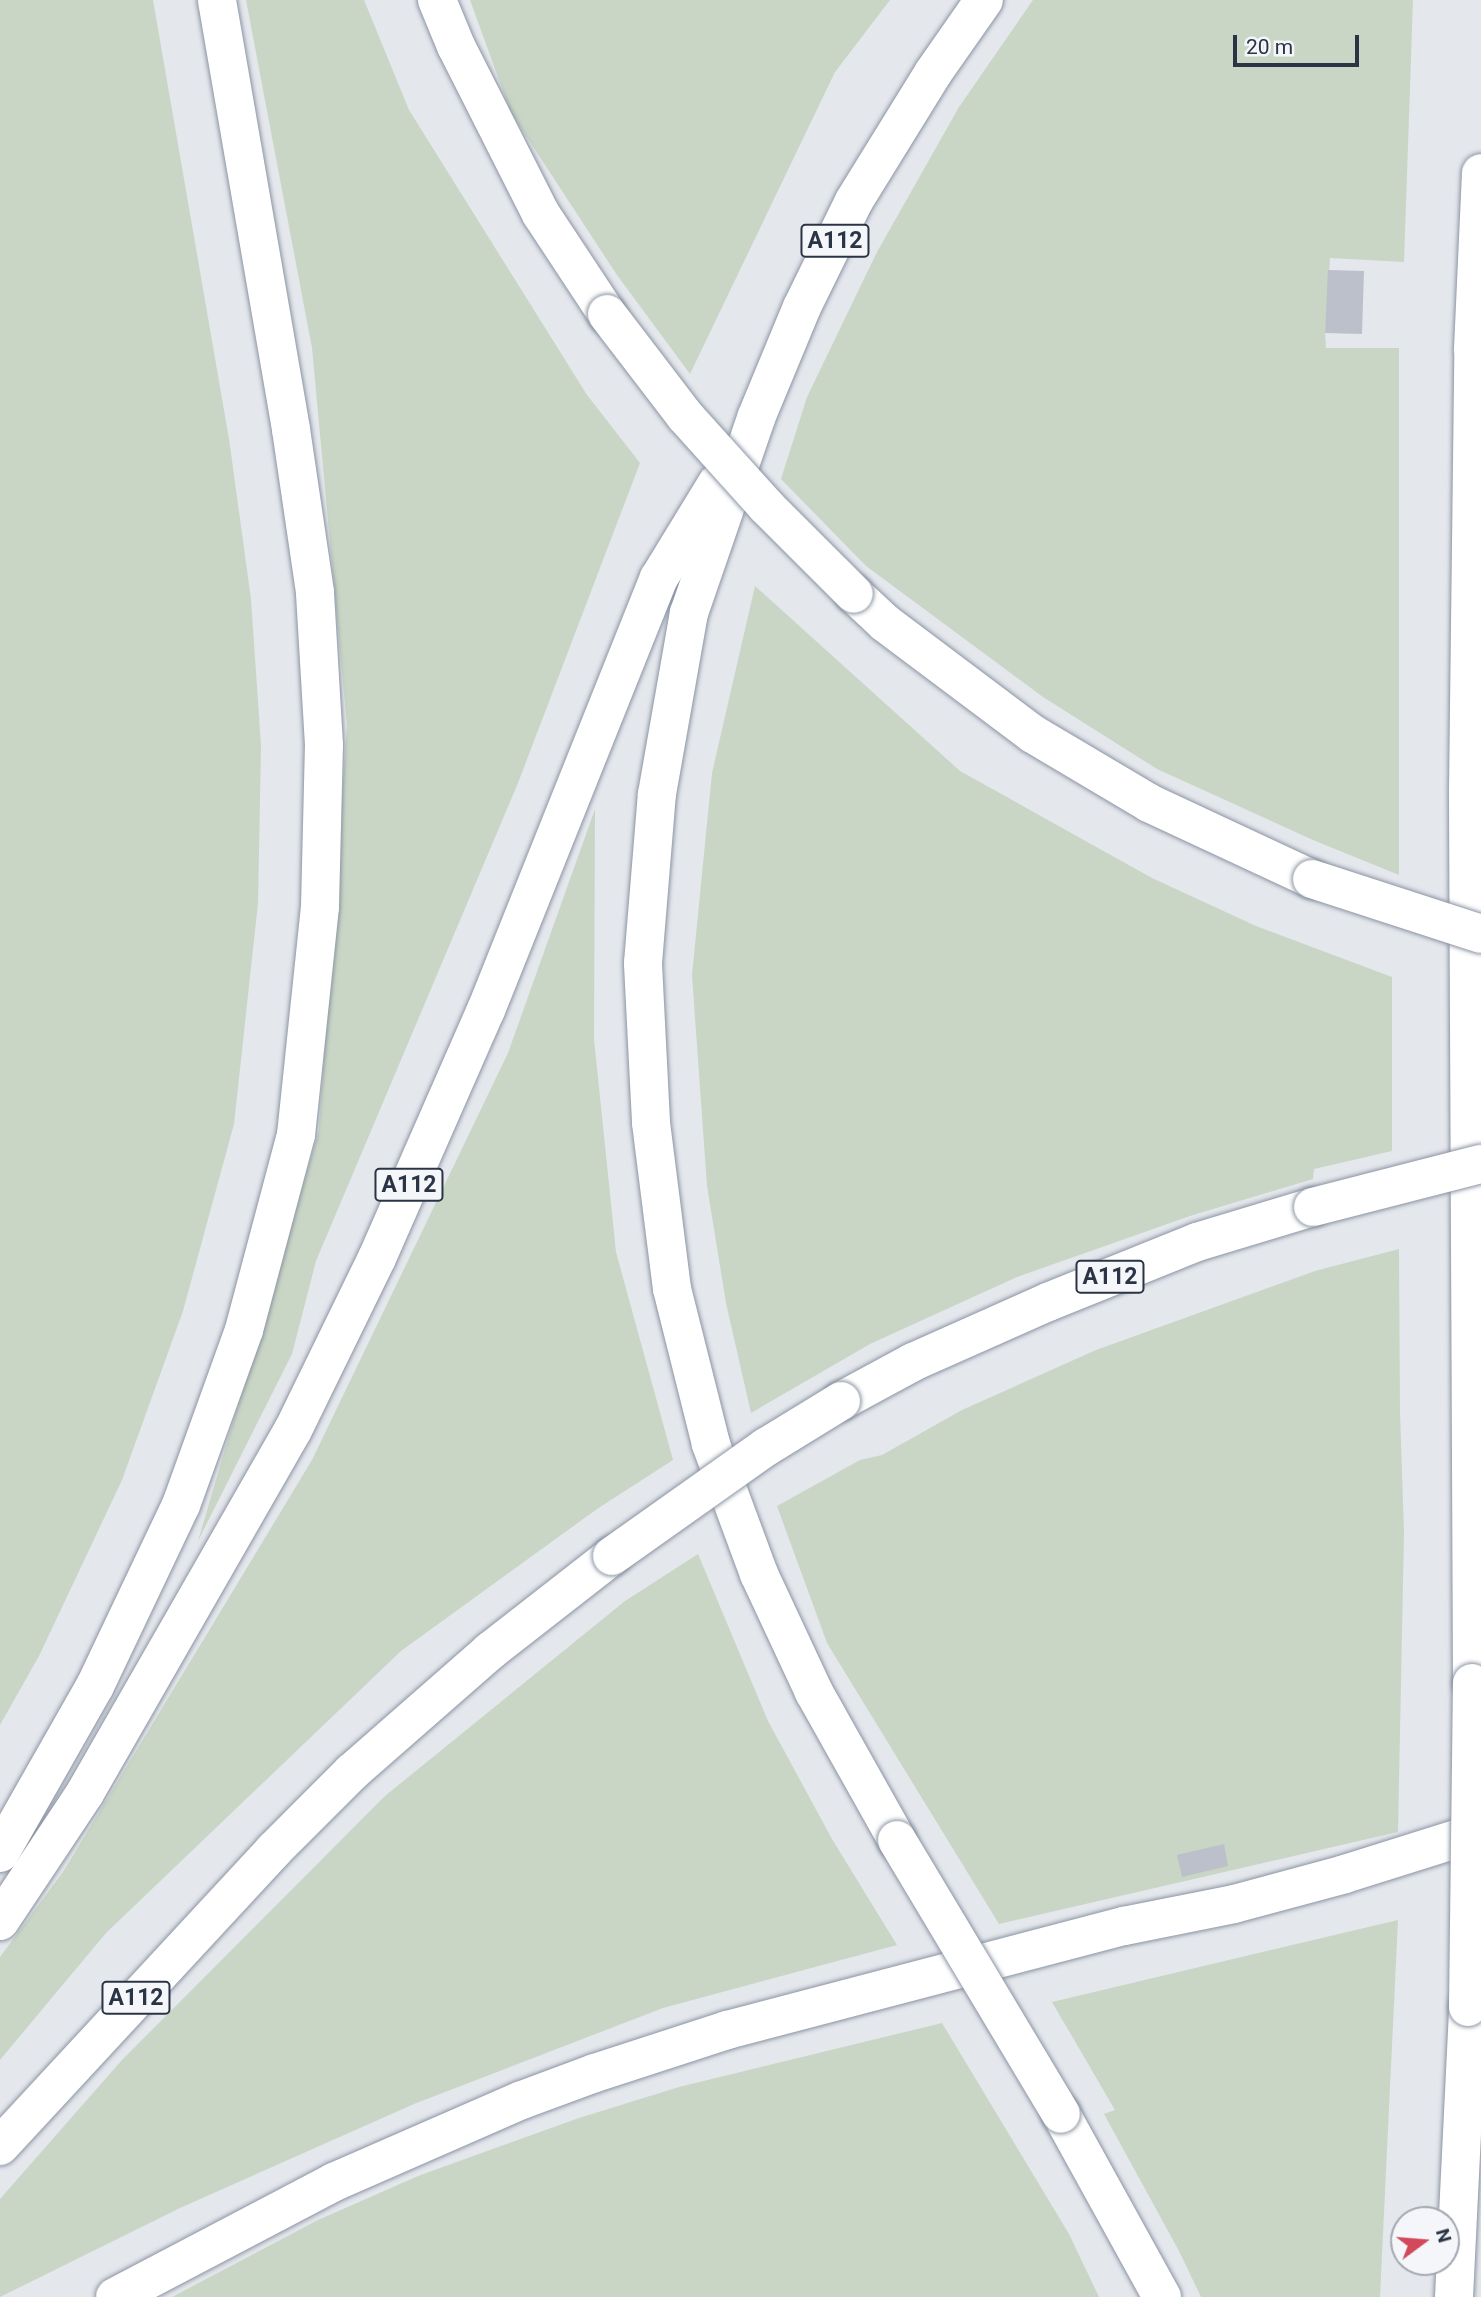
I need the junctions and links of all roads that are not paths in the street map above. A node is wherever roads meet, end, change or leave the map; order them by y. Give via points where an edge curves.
1 (217, 0) edge
2 (437, 0) edge
3 (984, 0) edge
4 (1481, 173) edge
5 (756, 418) junction
6 (1481, 934) edge
7 (1481, 1164) edge
8 (1481, 1830) edge
9 (0, 1853) edge
10 (0, 1921) edge
11 (0, 2146) edge
12 (115, 2297) edge
13 (1162, 2297) edge
14 (1454, 2297) edge

1 - 9 highway via 315,592 324,745 320,908 296,1135 244,1330 181,1505 95,1686
2 - 6 highway, bridge via 541,214 607,314 685,416 765,506 885,623 1033,734 1149,803 1312,879
3 - 5 highway, A112 via 854,201 802,307
4 - 14 highway, bridge via 1473,349 1468,789 1472,1683 1468,2007
5 - 10 highway, A112 via 659,578 486,1010 377,1258 293,1430 85,1793
5 - 13 highway, bridge via 689,613 657,794 643,963 651,1122 673,1289 711,1444 760,1574 814,1692 1061,2114
7 - 11 highway, A112, bridge via 1197,1242 1048,1301 913,1362 766,1447 611,1556 489,1651 352,1772
8 - 12 highway via 1234,1904 1124,1926 727,2030 595,2073 344,2177

